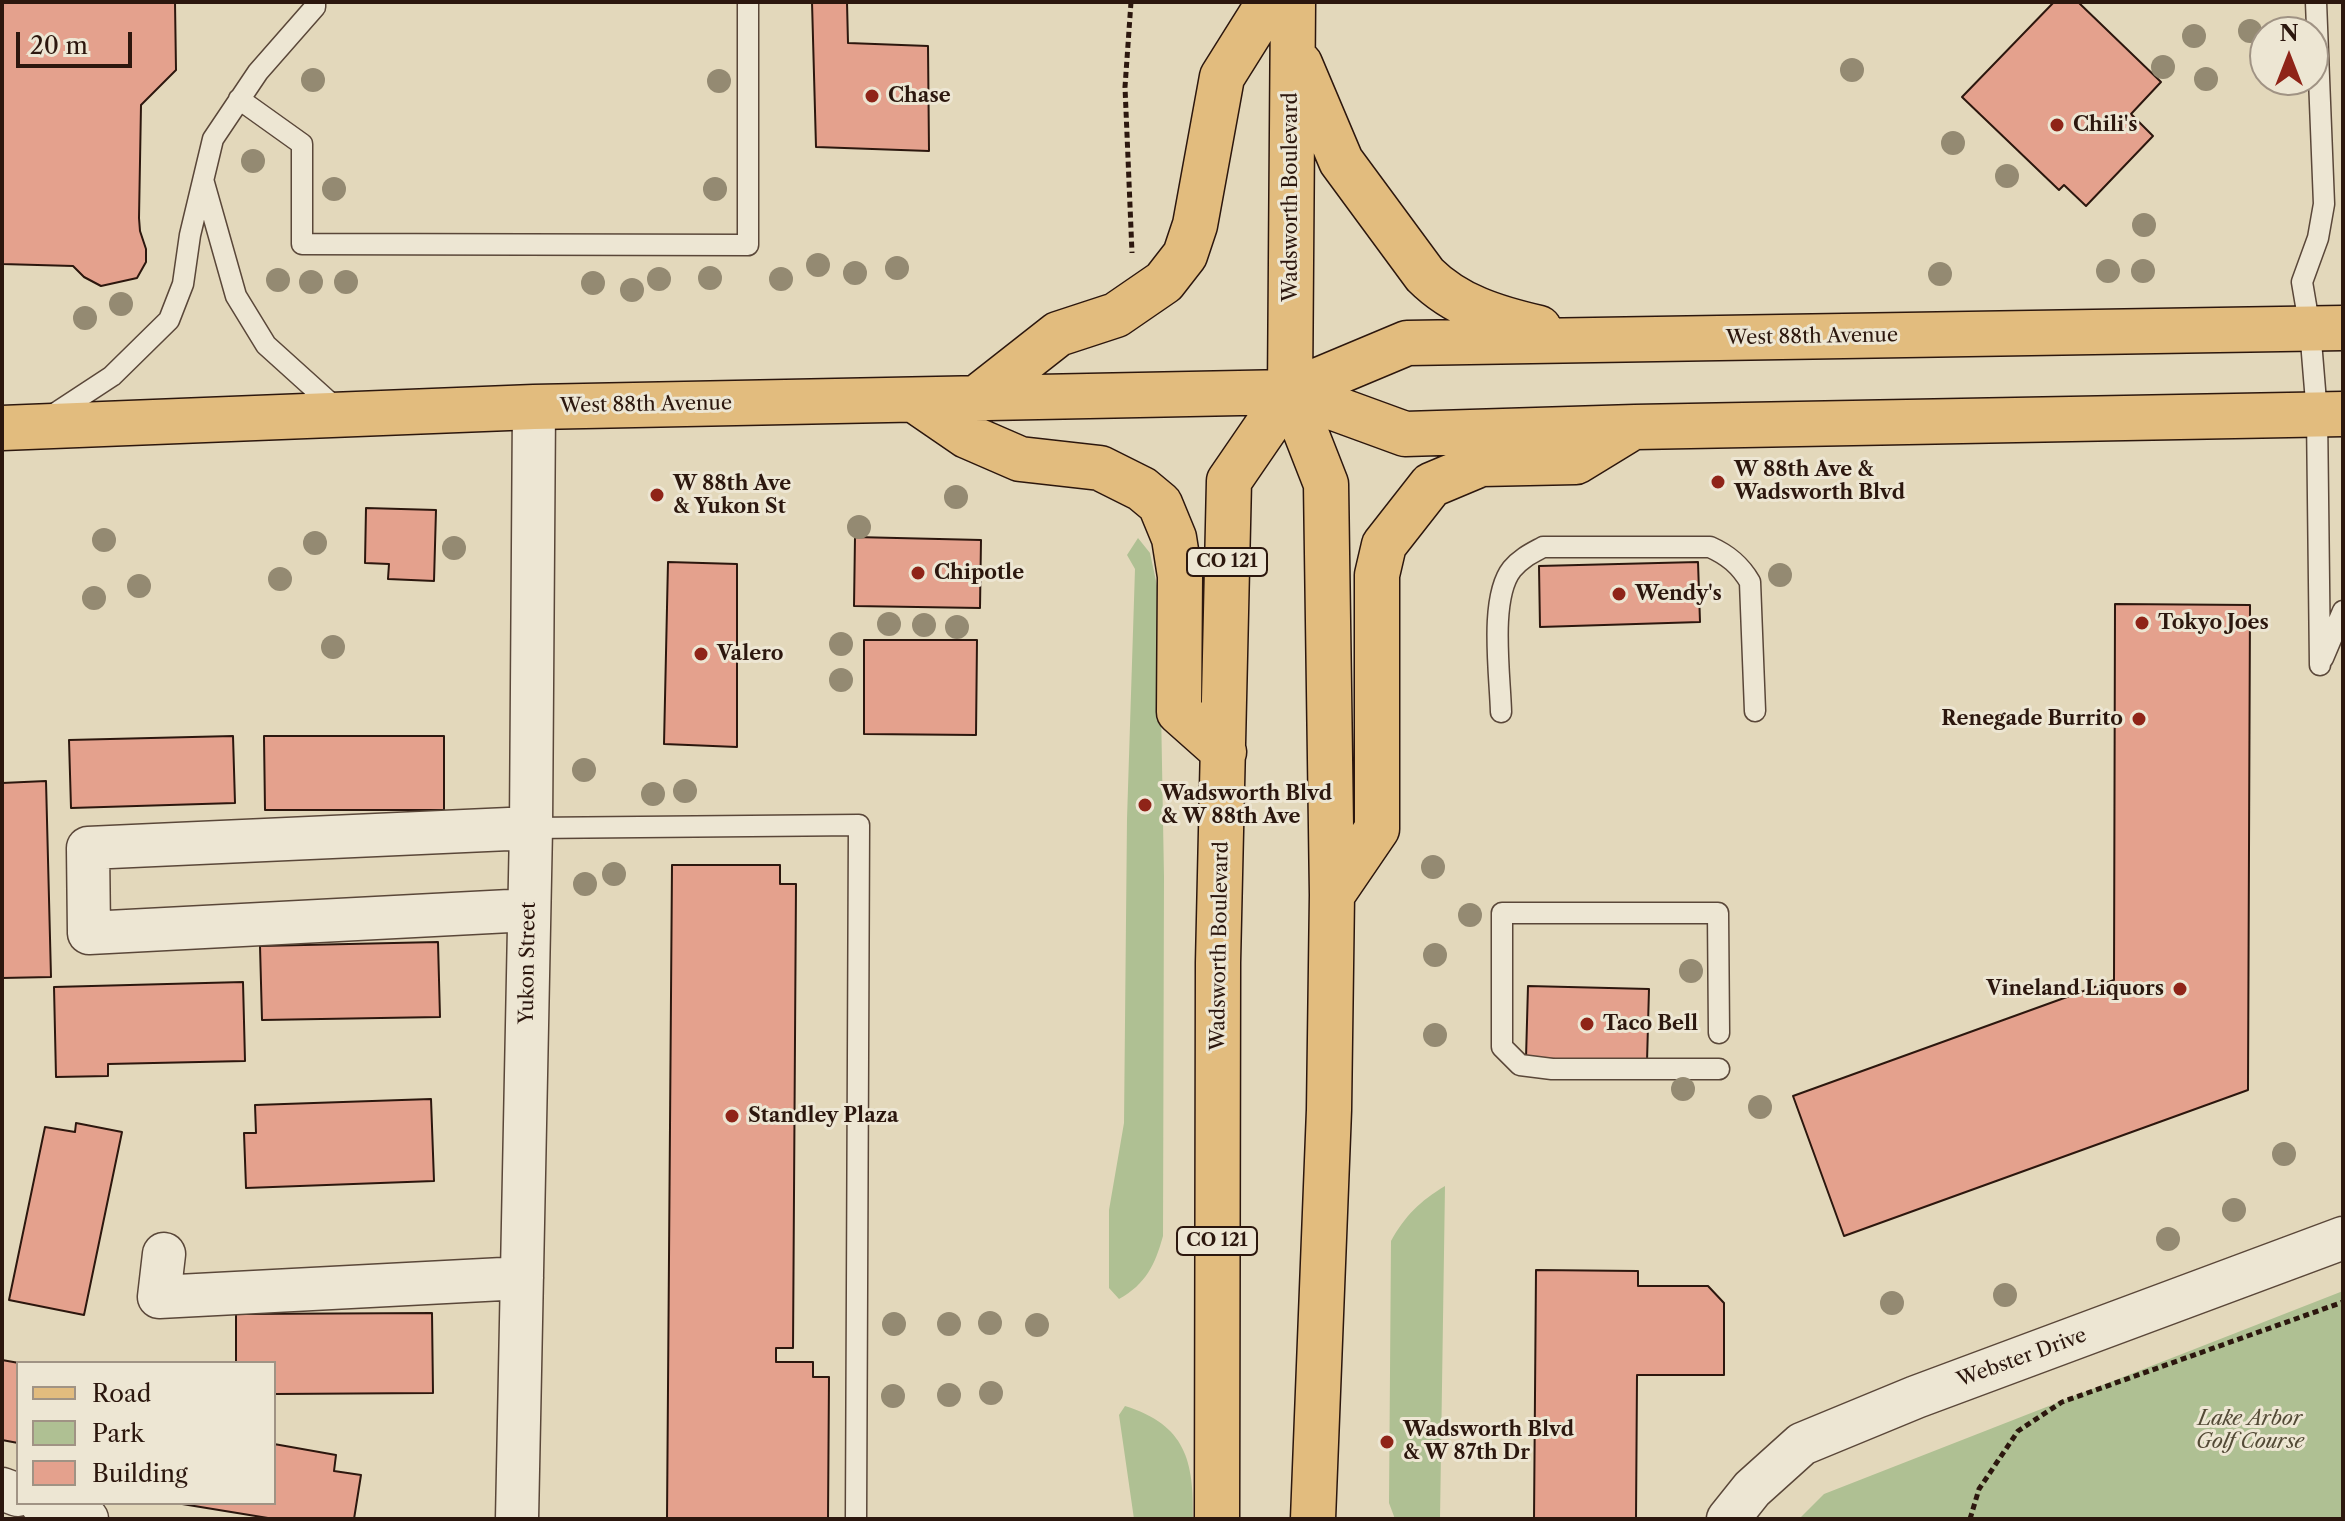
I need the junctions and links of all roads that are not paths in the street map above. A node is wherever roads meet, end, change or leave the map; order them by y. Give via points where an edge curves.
1 (315, 2) edge
2 (748, 2) edge
3 (1269, 2) edge
4 (1293, 2) edge
5 (2316, 2) edge
6 (1293, 47) junction
7 (239, 99) junction
8 (203, 179) junction
9 (2326, 329) edge
10 (1587, 340) junction
11 (1290, 392) junction
12 (974, 400) junction
13 (916, 401) junction
14 (534, 407) junction
15 (2330, 414) edge
16 (345, 416) junction
17 (17, 427) edge
18 (1635, 427) junction
19 (2343, 611) edge
20 (1755, 711) dead end
21 (1501, 712) dead end
22 (1224, 752) junction
23 (531, 828) junction
24 (1332, 895) junction
25 (529, 910) junction
26 (1719, 1033) dead end
27 (1719, 1069) dead end
28 (2343, 1238) edge
29 (164, 1254) dead end
30 (522, 1278) junction
31 (47, 1505) edge
32 (87, 1519) edge
33 (517, 1519) edge
34 (856, 1519) edge
35 (1217, 1519) edge
36 (1313, 1519) edge
37 (1728, 1519) edge

1 - 7 lane
2 - 7 lane via 748,245 302,244 302,144
3 - 12 main road via 1222,77 1185,255 1164,282 1116,315 1058,334
4 - 6 main road, Wadsworth Boulevard
5 - 9 lane via 2324,204 2302,282
6 - 10 main road via 1341,161 1441,291 1492,317
6 - 11 main road, Wadsworth Boulevard
7 - 8 lane via 213,139
8 - 16 lane via 236,296 266,345
8 - 17 lane via 183,284 169,320 112,376
9 - 10 main road, West 88th Avenue
9 - 15 lane
10 - 11 main road, West 88th Avenue via 1407,343
11 - 12 main road, West 88th Avenue
11 - 18 main road, West 88th Avenue via 1405,434
11 - 22 main road, Wadsworth Boulevard / CO 121 via 1229,481
11 - 24 main road, Wadsworth Boulevard via 1326,484
12 - 13 main road, West 88th Avenue
13 - 14 main road, West 88th Avenue
13 - 22 main road via 967,436 1020,459 1100,468 1160,504 1174,538 1180,576 1179,712
14 - 16 main road, West 88th Avenue
14 - 23 street, Yukon Street
15 - 18 main road, West 88th Avenue
15 - 19 lane via 2320,665
16 - 17 main road, West 88th Avenue
18 - 24 main road via 1576,462 1481,464 1431,485 1384,545 1377,575 1377,829
20 - 21 lane via 1750,582 1727,555 1710,547 1543,547 1513,568 1498,602
22 - 35 main road, Wadsworth Boulevard / CO 121 via 1218,963
23 - 25 street, Yukon Street
23 - 25 street via 88,848 89,933
23 - 34 lane via 859,825
24 - 36 main road, Wadsworth Boulevard
25 - 30 street, Yukon Street
26 - 27 lane via 1718,913 1502,913 1502,1047 1520,1065
28 - 37 street, Webster Drive via 1802,1444
29 - 30 street via 159,1297
30 - 33 street, Yukon Street
31 - 32 street

